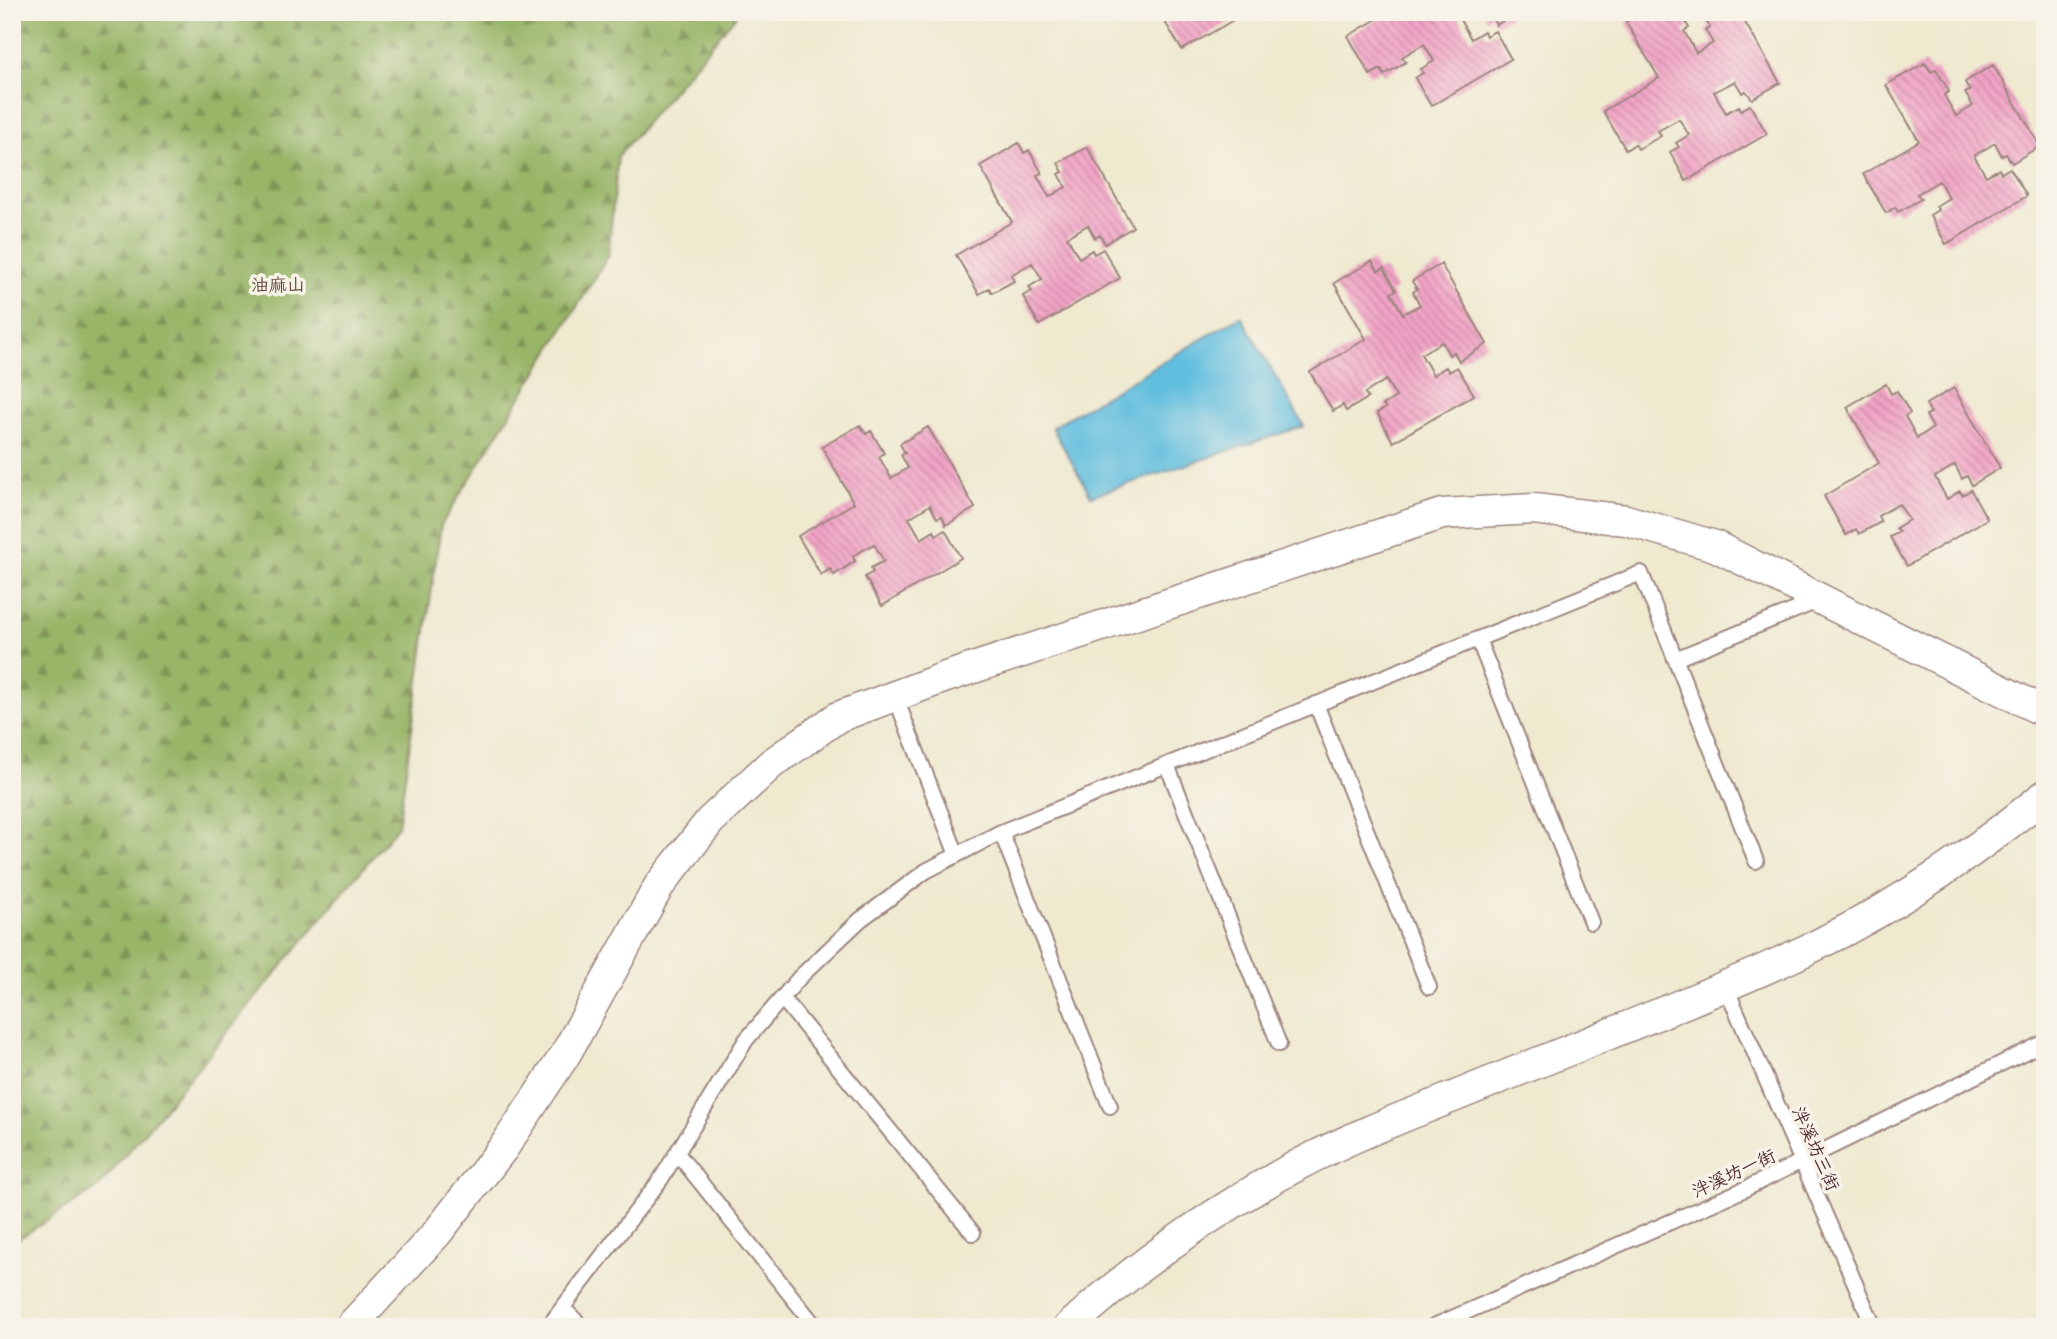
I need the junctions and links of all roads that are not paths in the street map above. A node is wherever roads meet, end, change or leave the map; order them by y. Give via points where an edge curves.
1 (1822, 600) junction
2 (1478, 639) junction
3 (1675, 659) junction
4 (895, 696) junction
5 (1316, 705) junction
6 (2045, 712) edge
7 (1167, 765) junction
8 (2045, 795) edge
9 (1001, 832) junction
10 (957, 855) junction
11 (1756, 861) dead end
12 (1591, 922) dead end
13 (1725, 985) junction
14 (1429, 987) dead end
15 (782, 998) junction
16 (2045, 1042) edge
17 (1279, 1044) dead end
18 (1110, 1106) dead end
19 (677, 1153) junction
20 (1802, 1161) junction
21 (973, 1233) dead end
22 (564, 1309) junction
23 (1440, 1325) edge
24 (350, 1327) edge
25 (548, 1327) edge
26 (582, 1327) edge
27 (816, 1327) edge
28 (1069, 1327) edge
29 (1874, 1327) edge

1 - 3 lane
1 - 4 street via 1715,546 1626,520 1534,509 1442,514
1 - 6 street
2 - 3 lane via 1641,573
2 - 5 lane
2 - 12 lane
3 - 11 lane
4 - 10 lane
4 - 24 street via 838,717 771,764 710,821 659,886 565,1055 505,1147 437,1233
5 - 7 lane
5 - 14 lane
7 - 9 lane
7 - 17 lane
8 - 13 street via 1904,897 1787,960
9 - 10 lane
9 - 18 lane
10 - 15 lane via 926,871 860,920
13 - 20 lane, 泮溪坊三街
13 - 28 street via 1300,1164 1197,1226 1101,1297
15 - 19 lane via 746,1040
15 - 21 lane
16 - 20 lane, 泮溪坊一街
19 - 22 lane
19 - 27 lane
20 - 23 lane, 泮溪坊一街
20 - 29 lane, 泮溪坊三街
22 - 25 lane
22 - 26 lane

